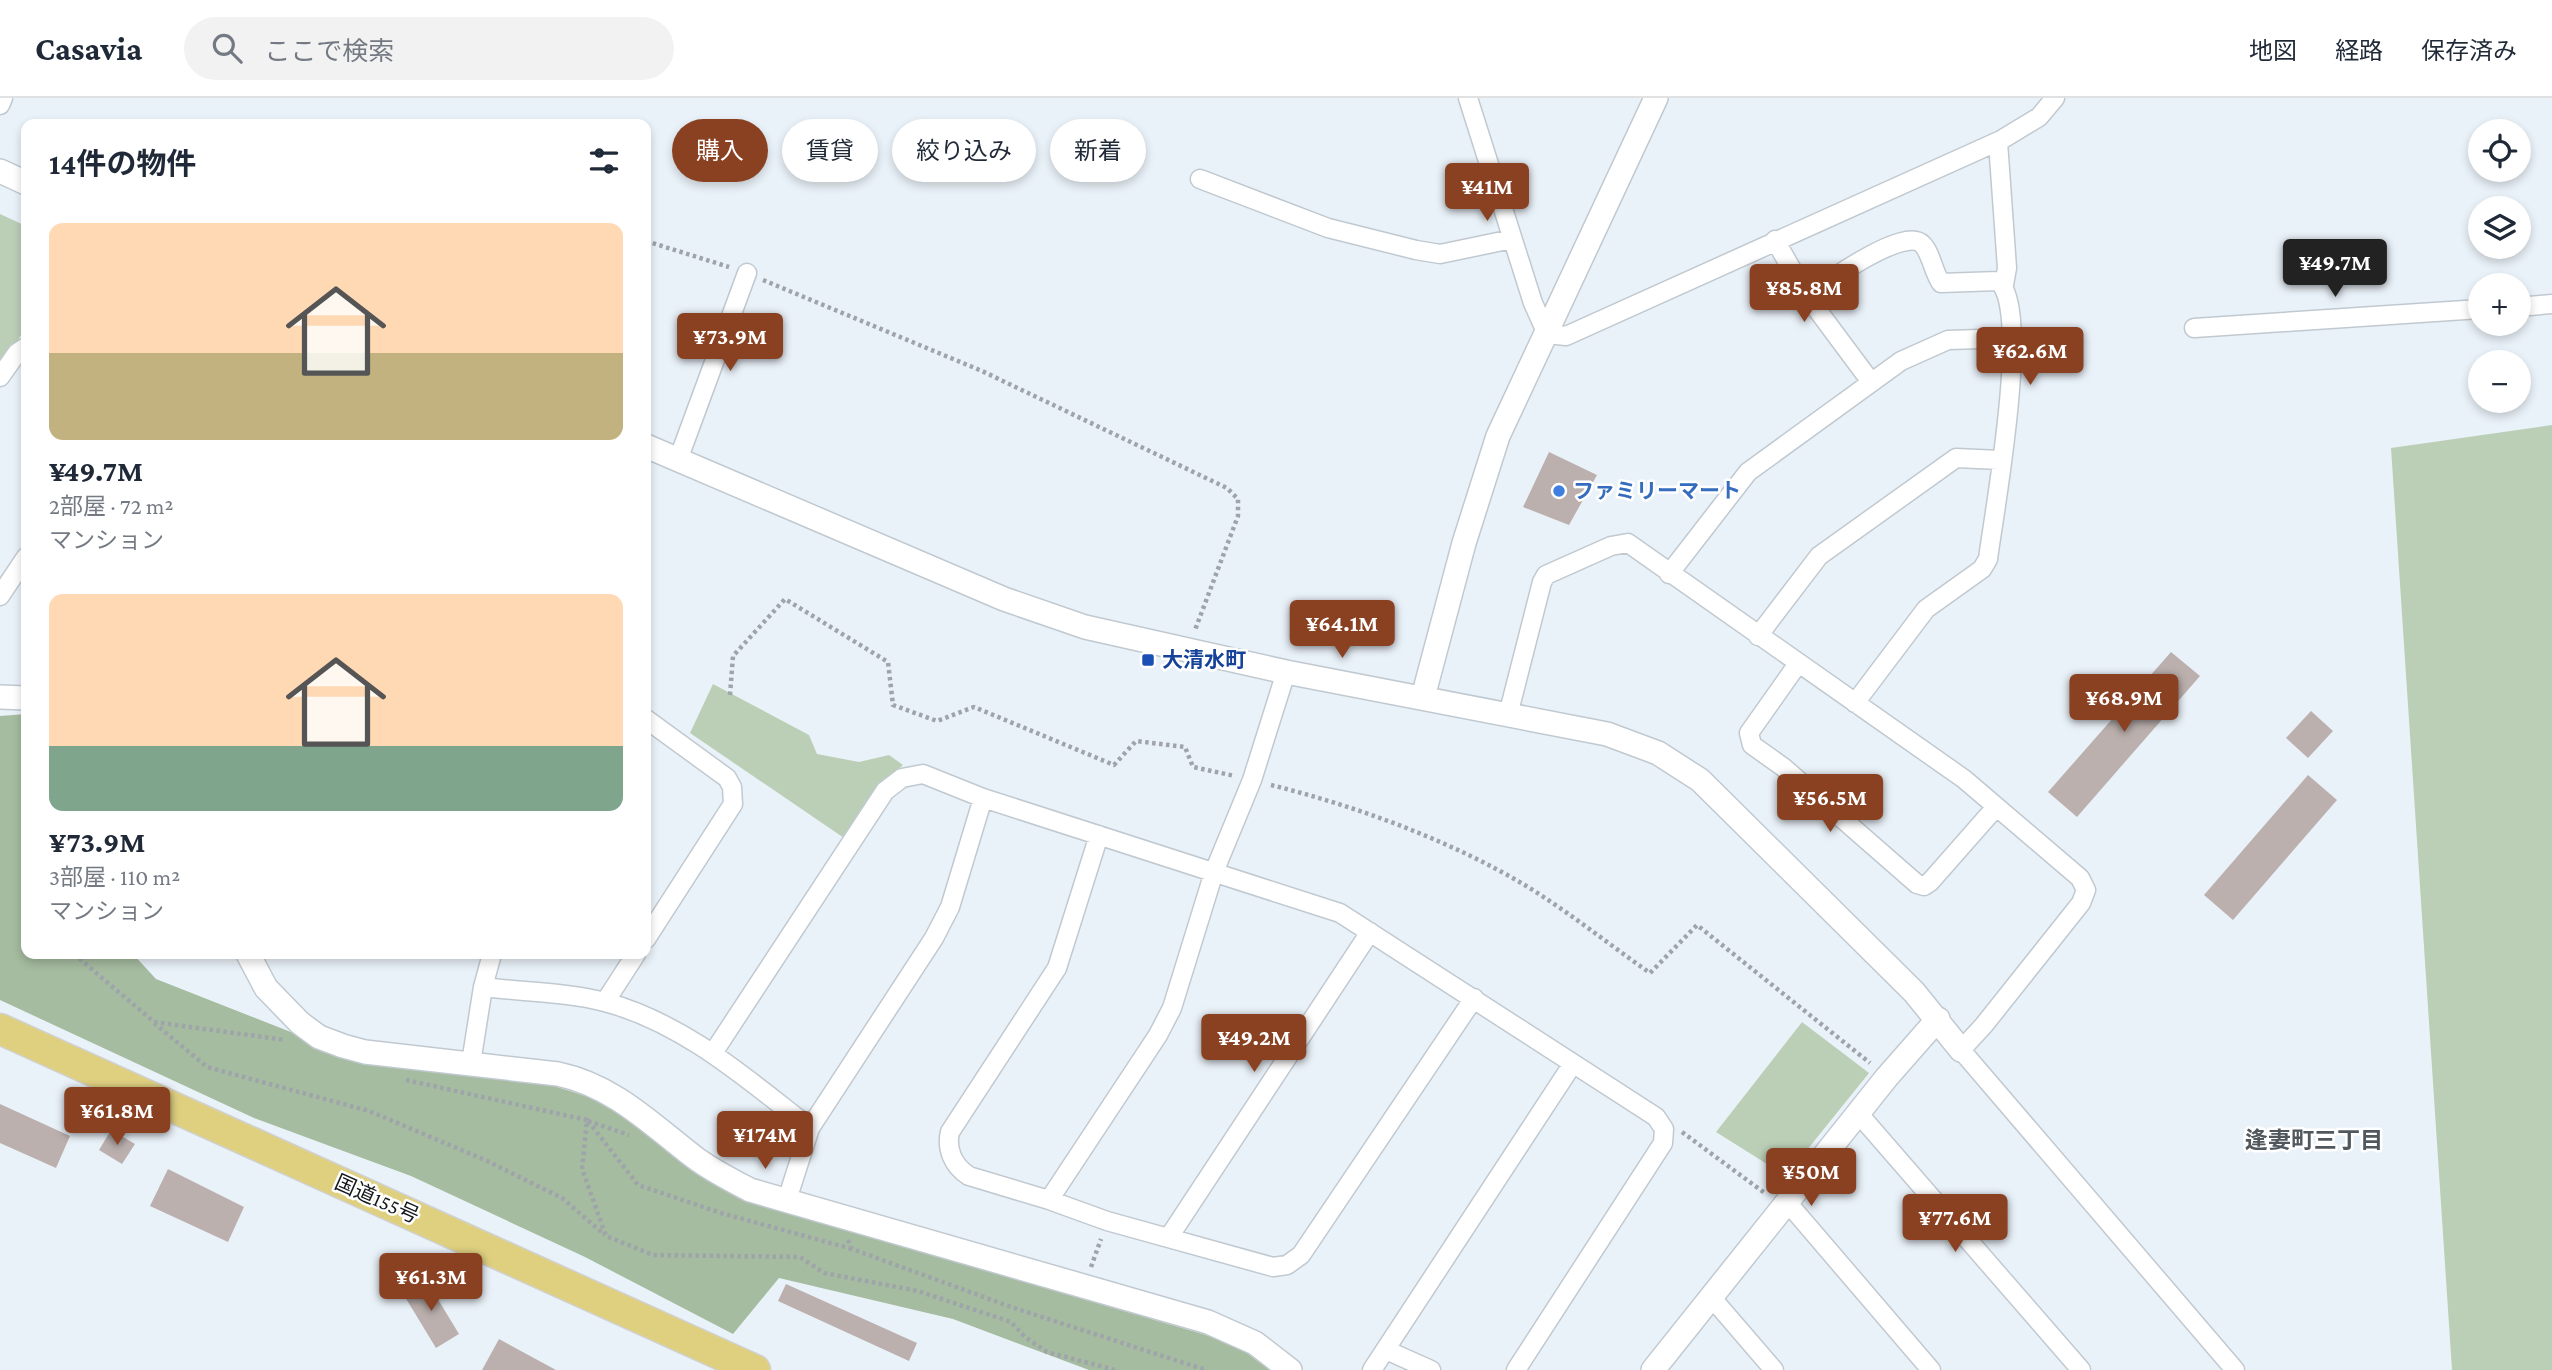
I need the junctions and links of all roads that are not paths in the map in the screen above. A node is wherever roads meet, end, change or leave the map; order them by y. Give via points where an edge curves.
1 (3, 98) edge
2 (1468, 98) edge
3 (1656, 98) edge
4 (2055, 98) edge
5 (0, 104) edge
6 (1998, 142) junction
7 (0, 171) edge
8 (1200, 179) dead end
9 (21, 181) edge
10 (1512, 239) junction
11 (1775, 240) junction
12 (747, 273) road end
13 (2004, 285) junction
14 (1807, 296) junction
15 (2552, 304) edge
16 (2531, 306) edge
17 (2468, 310) edge
18 (2194, 328) dead end
19 (1547, 334) junction
20 (2012, 338) junction
21 (21, 350) edge
22 (0, 377) edge
23 (1871, 382) junction
24 (651, 448) edge
25 (678, 460) junction
26 (2000, 460) junction
27 (21, 564) edge
28 (1669, 574) junction
29 (0, 596) edge
30 (1758, 636) junction
31 (1797, 665) junction
32 (1286, 671) junction
33 (0, 697) edge
34 (1423, 697) junction
35 (21, 698) edge
36 (1854, 703) junction
37 (1508, 715) junction
38 (651, 723) edge
39 (983, 798) junction
40 (1996, 807) junction
41 (1099, 835) junction
42 (1214, 872) junction
43 (651, 931) edge
44 (1370, 932) junction
45 (251, 959) edge
46 (490, 959) edge
47 (633, 959) edge
48 (482, 987) junction
49 (1474, 998) junction
50 (605, 1002) junction
51 (1938, 1019) junction
52 (0, 1029) edge
53 (1961, 1050) junction
54 (713, 1053) junction
55 (471, 1063) junction
56 (1572, 1065) junction
57 (1858, 1113) junction
58 (810, 1128) junction
59 (787, 1200) junction
60 (1049, 1200) junction
61 (1788, 1203) junction
62 (1169, 1237) junction
63 (1712, 1298) junction
64 (1386, 1350) junction
65 (755, 1370) edge
66 (1290, 1370) edge
67 (1372, 1370) edge
68 (1431, 1370) edge
69 (1516, 1370) edge
70 (1653, 1370) edge
71 (1774, 1370) edge
72 (1931, 1370) edge
73 (2081, 1370) edge
74 (2235, 1370) edge

1 - 5 street
2 - 10 street
3 - 19 street
4 - 6 street via 2039,117
6 - 11 street
6 - 13 street via 2007,268
7 - 9 street
8 - 10 street via 1328,228 1416,250 1440,254
10 - 19 street
11 - 14 street
11 - 19 street via 1582,330 1566,336
12 - 25 street
13 - 14 street via 1998,281 1941,283 1923,244 1904,240 1852,265
13 - 20 street
14 - 23 street
15 - 16 street
17 - 18 street
19 - 34 street via 1498,436
20 - 23 street via 1948,340 1901,361
20 - 26 street via 2014,366
21 - 22 street
23 - 28 street via 1748,472
24 - 25 street
25 - 32 street via 1004,599 1085,627
26 - 30 street via 1956,457 1830,548 1812,564
26 - 36 street via 1988,559 1982,569 1926,609
27 - 29 street
28 - 30 street
28 - 37 street via 1628,543 1619,543 1546,575
30 - 31 street
31 - 36 street
31 - 40 street via 1749,733 1752,745 1917,884 1930,882
32 - 34 street
32 - 42 street via 1252,780
33 - 35 street
34 - 37 street
36 - 40 street via 1964,779
37 - 51 street via 1607,734 1658,753 1700,780
38 - 43 street via 727,778 733,804
39 - 41 street
39 - 54 street via 923,774 902,778 885,791
39 - 58 street via 940,927
40 - 53 street via 2080,878 2086,890 2081,903
41 - 42 street
41 - 60 street via 1057,968 950,1132 948,1143 957,1165 968,1176
42 - 44 street via 1340,913
42 - 60 street via 1172,1008
44 - 49 street
44 - 62 street
45 - 55 street via 266,988 320,1037 365,1052
46 - 48 street
47 - 50 street
48 - 50 street
48 - 55 street
49 - 56 street
49 - 62 street via 1296,1260 1273,1267
50 - 54 street via 665,1026
51 - 53 street
51 - 57 street
52 - 65 highway, 国道155号
53 - 74 street
54 - 58 street
55 - 59 street via 558,1074 599,1088 628,1103 696,1159 727,1178
56 - 64 street
56 - 69 street via 1656,1117 1664,1129 1663,1143
57 - 61 street
57 - 73 street
58 - 59 street
59 - 66 street via 1229,1331 1270,1352
60 - 62 street
61 - 63 street
61 - 72 street
63 - 70 street
63 - 71 street
64 - 67 street
64 - 68 street

